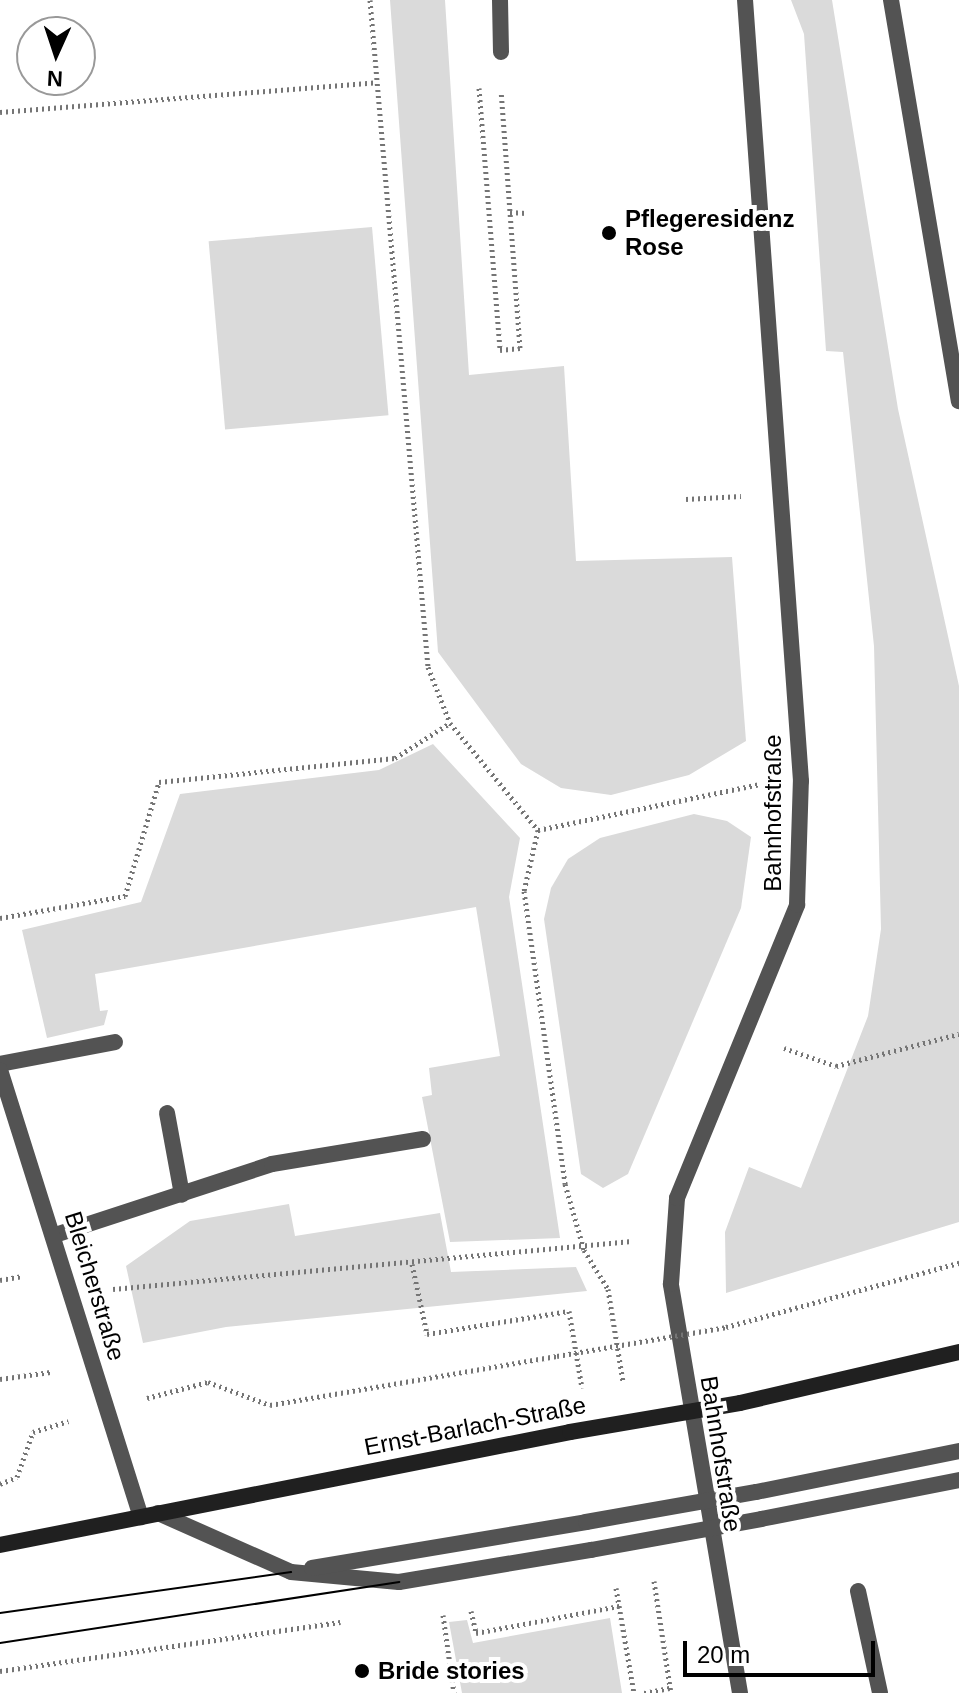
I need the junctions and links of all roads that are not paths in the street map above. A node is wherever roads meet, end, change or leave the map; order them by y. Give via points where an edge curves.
1 (500, 0) edge
2 (745, 0) edge
3 (891, 0) edge
4 (501, 52) road end
5 (959, 401) edge
6 (115, 1042) dead end
7 (0, 1067) edge
8 (167, 1113) dead end
9 (423, 1139) dead end
10 (182, 1195) junction
11 (55, 1235) junction
12 (959, 1352) edge
13 (959, 1451) edge
14 (959, 1480) edge
15 (150, 1515) junction
16 (0, 1545) edge
17 (291, 1572) junction
18 (858, 1591) dead end
19 (740, 1693) edge
20 (880, 1693) edge

1 - 4 street
2 - 19 street, Bahnhofstraße via 801,781 797,905 699,1135 677,1198 672,1243 700,1488
3 - 5 street
6 - 7 street
7 - 11 street, Bleicherstraße
8 - 10 street
9 - 10 street via 272,1164
10 - 11 street
11 - 15 street, Bleicherstraße
12 - 15 main road, Ernst-Barlach-Straße, bridge via 740,1403
13 - 17 street, bridge via 756,1492
14 - 17 street, bridge via 399,1582
15 - 16 main road, Ernst-Barlach-Straße
15 - 17 street
18 - 20 street

